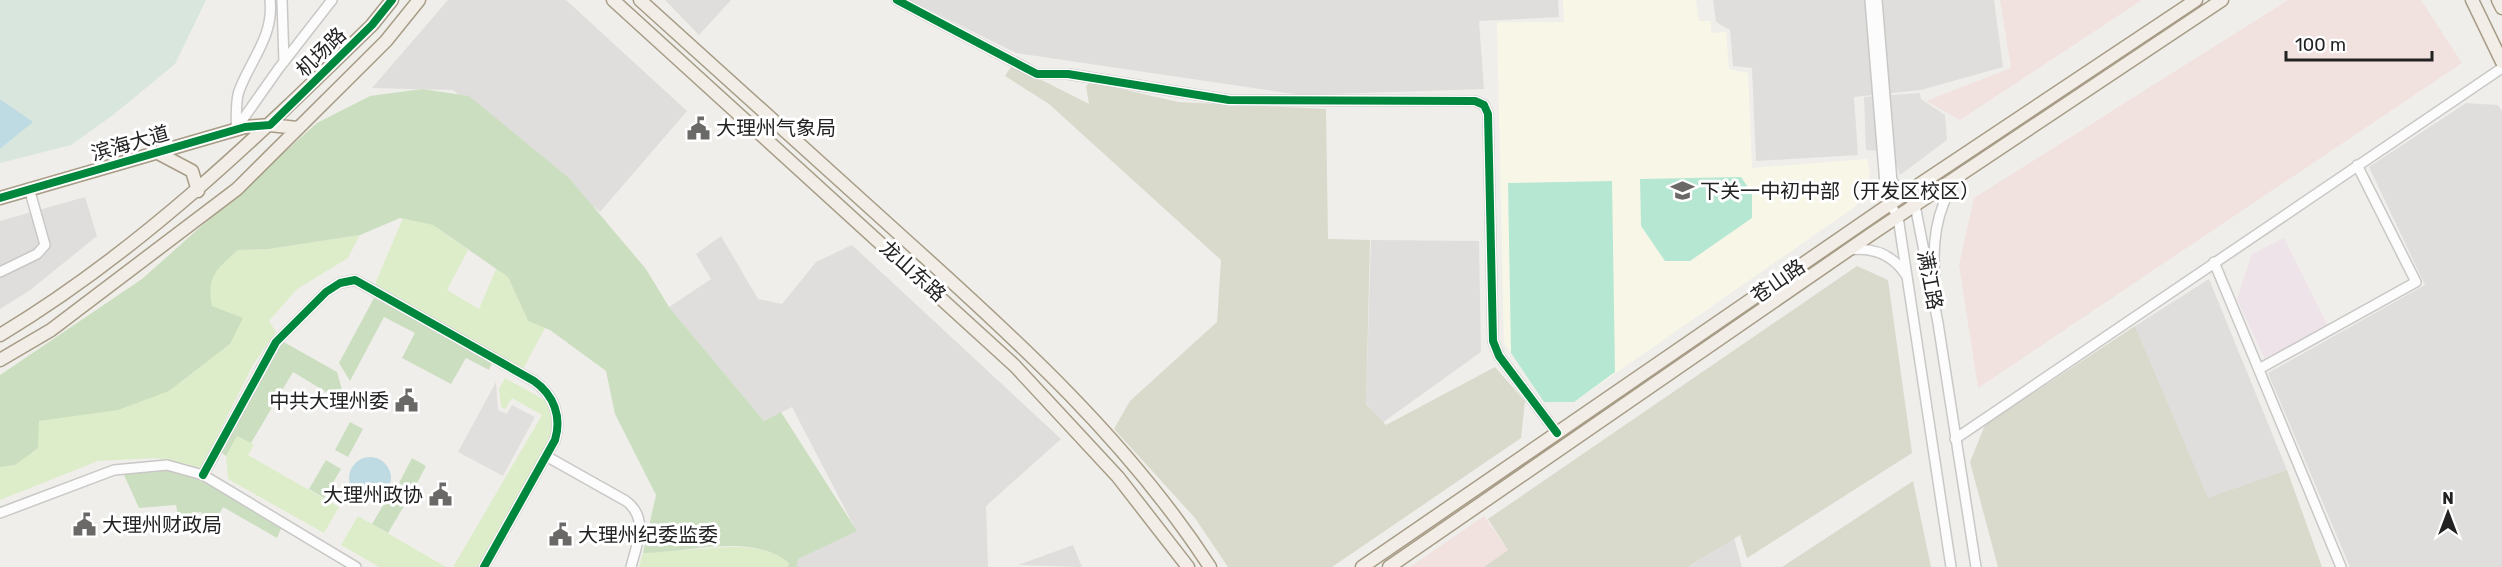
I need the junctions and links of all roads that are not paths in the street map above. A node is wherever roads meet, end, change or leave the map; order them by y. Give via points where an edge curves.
1 (270, 0) edge
2 (282, 0) edge
3 (332, 0) edge
4 (392, 0) edge
5 (419, 0) edge
6 (613, 0) edge
7 (640, 0) edge
8 (897, 0) edge
9 (1870, 0) edge
10 (1877, 0) edge
11 (2196, 0) edge
12 (2222, 0) edge
13 (2472, 0) edge
14 (2498, 0) edge
15 (2502, 8) edge
16 (284, 62) junction
17 (2502, 62) edge
18 (2502, 68) edge
19 (270, 125) junction
20 (297, 128) junction
21 (236, 129) junction
22 (158, 153) junction
23 (2357, 165) junction
24 (1960, 175) junction
25 (29, 188) junction
26 (198, 191) junction
27 (1906, 193) junction
28 (0, 198) edge
29 (1890, 204) junction
30 (1915, 205) junction
31 (1898, 216) junction
32 (1849, 250) junction
33 (2214, 262) junction
34 (0, 272) edge
35 (1907, 276) junction
36 (1938, 323) junction
37 (0, 336) edge
38 (0, 360) edge
39 (2259, 369) junction
40 (1557, 433) junction
41 (1955, 439) junction
42 (546, 456) junction
43 (203, 475) junction
44 (0, 513) edge
45 (356, 567) edge
46 (484, 567) edge
47 (631, 567) edge
48 (1188, 567) edge
49 (1210, 567) edge
50 (1362, 567) edge
51 (1389, 567) edge
52 (1951, 567) edge
53 (1976, 567) edge
54 (2341, 567) edge

1 - 21 street via 272,15 267,38 239,93
2 - 16 street
3 - 16 street
4 - 19 main road, 机场路 via 372,25
5 - 20 main road, 机场路 via 386,41
6 - 48 main road, 龙山东路 via 1024,374 1119,477
7 - 49 main road, 龙山东路 via 1028,353 1132,465
8 - 40 street via 1037,74 1068,74 1229,100 1475,101 1484,105 1488,114 1493,341 1499,356
9 - 29 street, 满江路 via 1885,184
10 - 27 street, 满江路 via 1892,182
11 - 27 main road, 苍山路
12 - 24 main road, 苍山路
13 - 17 main road
14 - 15 main road
16 - 21 street
18 - 23 street
19 - 20 main road, 滨海大道
19 - 21 main road, 滨海大道
19 - 26 main road, 机场路
20 - 38 main road, 机场路 via 237,189 51,330
21 - 22 main road, 滨海大道
22 - 25 main road, 滨海大道
22 - 26 main road via 192,171
23 - 33 street
23 - 39 street via 2416,282
24 - 30 main road, 苍山路
24 - 36 street via 1943,202 1936,228
25 - 28 main road, 滨海大道
25 - 34 street via 45,245 37,254
26 - 37 main road, 机场路 via 47,306
27 - 29 main road, 苍山路
27 - 30 street, 满江路
29 - 31 street, 满江路
29 - 40 main road, 苍山路
30 - 31 main road, 苍山路
30 - 36 street, 满江路
31 - 32 main road, 苍山路
31 - 35 street, 满江路
32 - 35 street via 1867,249 1883,254
32 - 51 main road, 苍山路
33 - 39 street
33 - 41 street
35 - 52 street, 满江路
36 - 41 street, 满江路
39 - 54 street
40 - 50 main road, 苍山路
41 - 53 street, 满江路
42 - 43 street via 555,440 558,419 549,394 541,386 351,279 320,297 276,342
42 - 46 street
42 - 47 street via 620,497 637,511 640,527
43 - 44 street via 167,465 122,468
43 - 45 street

